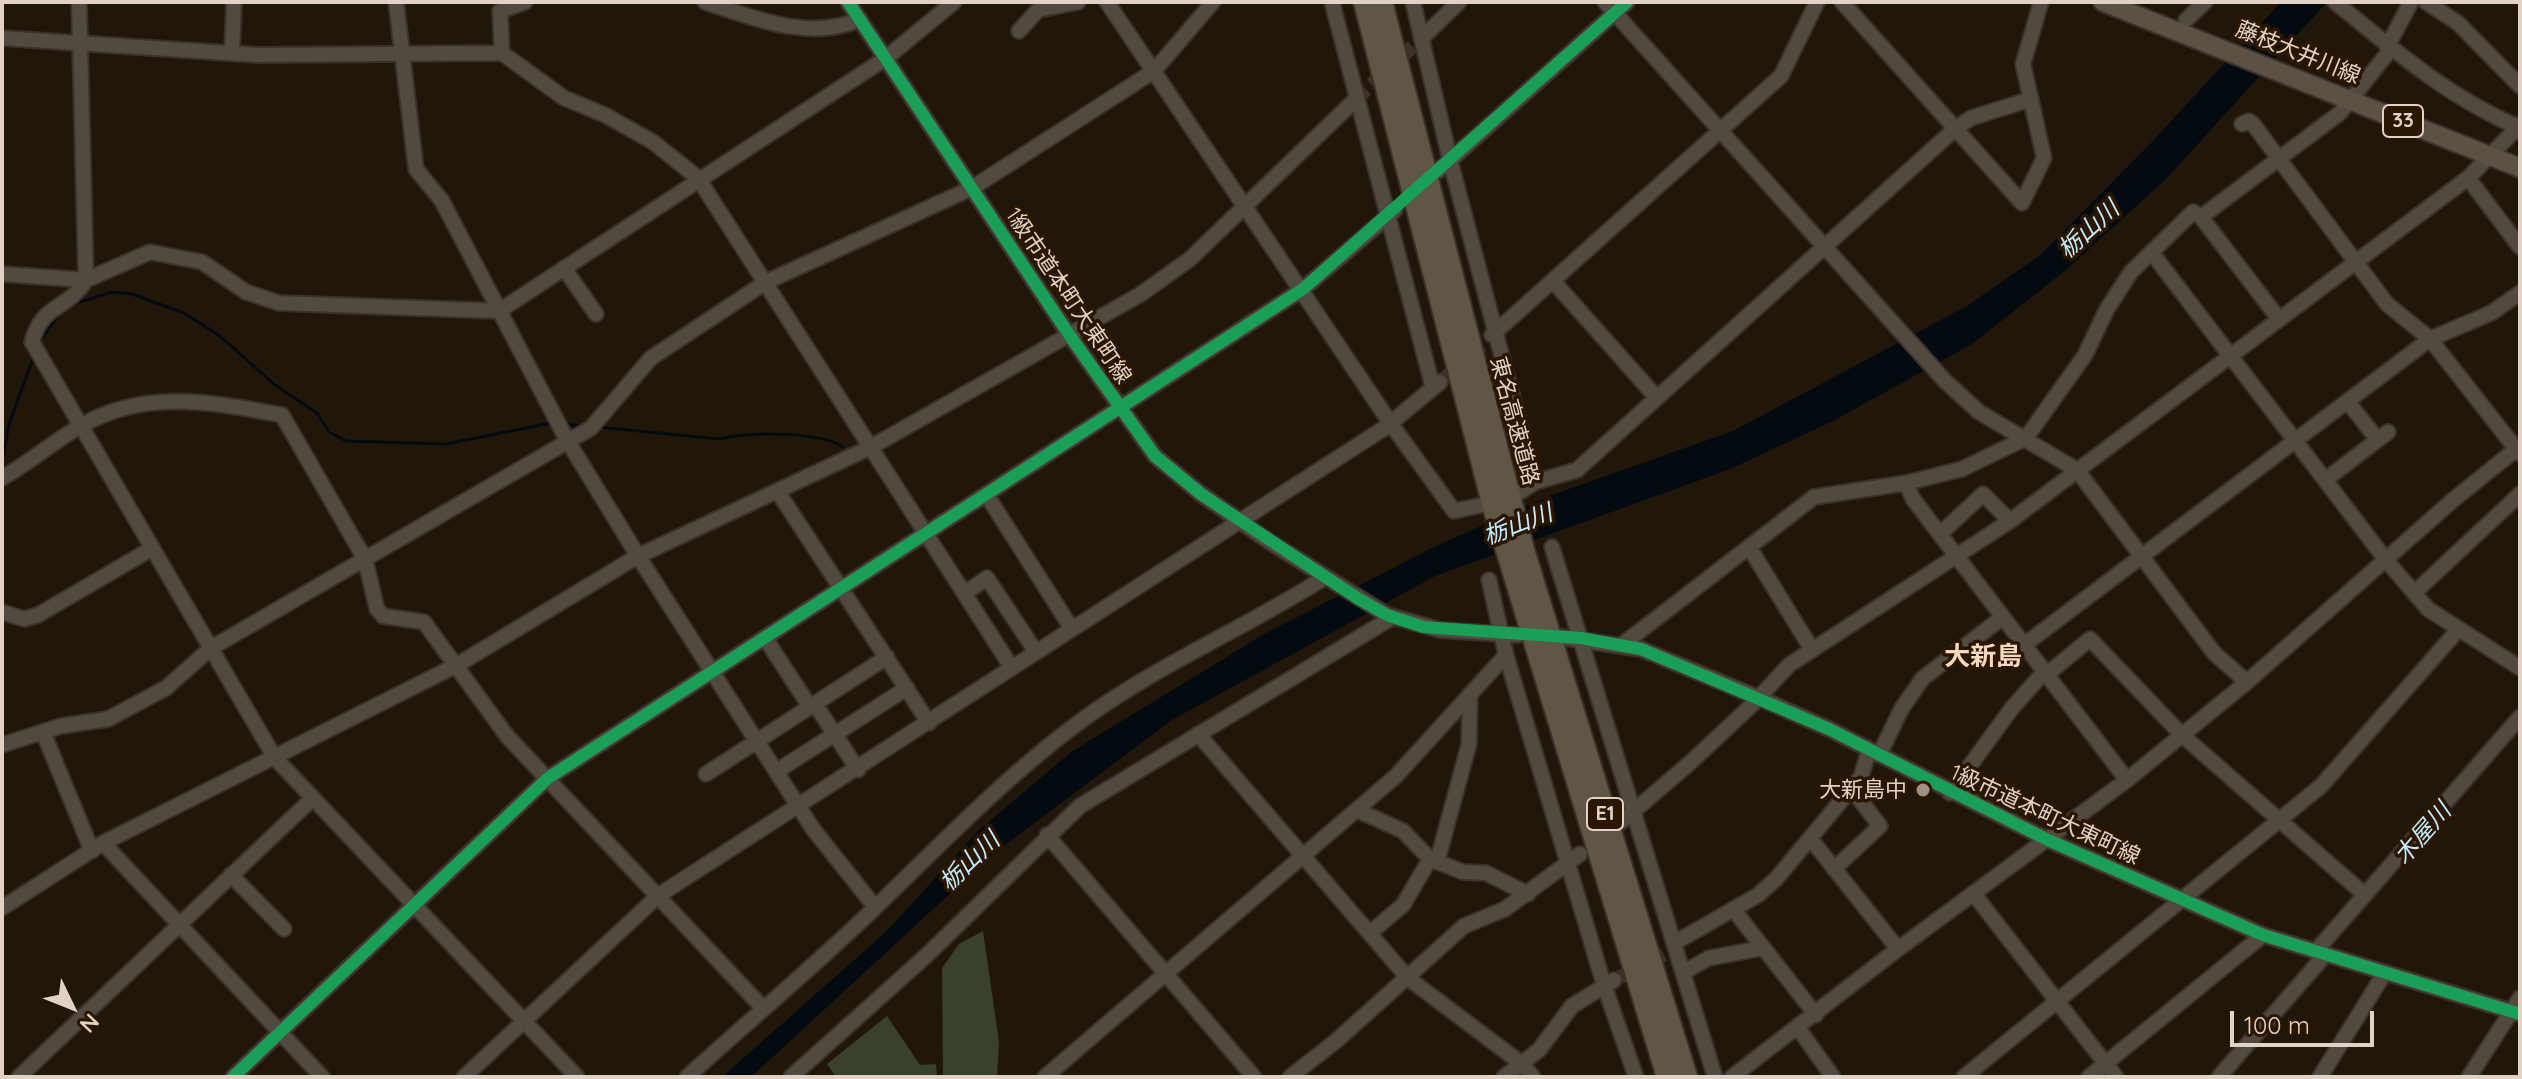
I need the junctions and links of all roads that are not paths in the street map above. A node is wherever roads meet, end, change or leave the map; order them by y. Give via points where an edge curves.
1 (79, 2) edge
2 (234, 2) edge
3 (396, 2) edge
4 (525, 2) edge
5 (848, 2) edge
6 (954, 2) edge
7 (1078, 2) edge
8 (1107, 2) edge
9 (1213, 2) edge
10 (1332, 2) edge
11 (1364, 2) edge
12 (1382, 2) edge
13 (1413, 2) edge
14 (1459, 2) edge
15 (1817, 2) edge
16 (1842, 2) edge
17 (2041, 2) edge
18 (2205, 2) edge
19 (2411, 2) edge
20 (2426, 2) edge
21 (711, 3) edge
22 (1616, 5) edge
23 (2122, 6) edge
24 (2340, 6) edge
25 (860, 19) junction
26 (2186, 20) dead end
27 (1019, 31) dead end
28 (2, 38) edge
29 (1422, 38) junction
30 (82, 42) junction
31 (2389, 48) junction
32 (232, 53) junction
33 (502, 53) junction
34 (405, 54) junction
35 (886, 58) junction
36 (1154, 71) junction
37 (2520, 86) edge
38 (1356, 99) junction
39 (2031, 99) junction
40 (2350, 100) junction
41 (2242, 124) dead end
42 (2519, 127) edge
43 (1955, 129) junction
44 (1722, 131) junction
45 (2492, 157) junction
46 (2278, 159) junction
47 (1450, 160) junction
48 (2520, 168) edge
49 (1438, 171) dead end
50 (698, 178) junction
51 (2468, 178) junction
52 (972, 188) junction
53 (1245, 206) junction
54 (1390, 213) junction
55 (2201, 217) junction
56 (1827, 246) junction
57 (2520, 247) edge
58 (2152, 253) junction
59 (2355, 261) junction
60 (564, 268) junction
61 (2, 274) edge
62 (86, 280) junction
63 (1553, 281) junction
64 (766, 282) junction
65 (1303, 289) junction
66 (2520, 293) edge
67 (499, 311) junction
68 (596, 314) dead end
69 (2279, 319) junction
70 (1494, 333) junction
71 (1070, 336) junction
72 (2430, 339) junction
73 (2231, 356) junction
74 (1657, 398) junction
75 (2348, 402) junction
76 (1119, 408) junction
77 (1391, 424) junction
78 (81, 425) junction
79 (2026, 438) junction
80 (567, 440) junction
81 (2296, 442) junction
82 (871, 447) junction
83 (2519, 450) edge
84 (2077, 470) junction
85 (2, 478) edge
86 (2325, 480) junction
87 (1535, 482) junction
88 (1906, 483) junction
89 (778, 492) junction
90 (986, 494) junction
91 (2520, 494) edge
92 (1502, 501) junction
93 (1241, 521) junction
94 (2010, 521) junction
95 (927, 532) junction
96 (1940, 534) junction
97 (1552, 547) dead end
98 (1749, 547) junction
99 (151, 549) junction
100 (1516, 554) junction
101 (638, 556) junction
102 (1957, 556) junction
103 (2141, 558) junction
104 (365, 559) junction
105 (2386, 560) junction
106 (1326, 579) junction
107 (1489, 580) dead end
108 (842, 587) junction
109 (965, 593) junction
110 (2414, 593) junction
111 (2, 612) edge
112 (1390, 616) junction
113 (2003, 617) junction
114 (1072, 629) junction
115 (2458, 630) junction
116 (1501, 634) junction
117 (1518, 635) dead end
118 (1561, 637) dead end
119 (765, 638) junction
120 (1581, 638) junction
121 (1623, 644) junction
122 (2024, 645) junction
123 (211, 648) junction
124 (1811, 648) junction
125 (1036, 652) junction
126 (1506, 655) junction
127 (887, 657) junction
128 (457, 665) junction
129 (1012, 668) junction
130 (2520, 668) edge
131 (713, 672) junction
132 (2045, 674) junction
133 (2247, 682) junction
134 (907, 688) junction
135 (1470, 694) junction
136 (1759, 698) junction
137 (813, 705) junction
138 (2520, 717) edge
139 (929, 723) junction
140 (43, 732) junction
141 (835, 734) junction
142 (1198, 734) junction
143 (2182, 735) junction
144 (758, 741) junction
145 (2, 745) edge
146 (1874, 753) junction
147 (275, 758) junction
148 (858, 770) junction
149 (777, 771) junction
150 (706, 774) dead end
151 (548, 778) junction
152 (2127, 780) junction
153 (1851, 788) junction
154 (1950, 793) junction
155 (313, 798) junction
156 (801, 807) junction
157 (1357, 810) junction
158 (1634, 810) junction
159 (2279, 821) junction
160 (1621, 822) dead end
161 (1047, 835) junction
162 (1810, 838) junction
163 (2048, 840) junction
164 (98, 847) junction
165 (1304, 857) junction
166 (1574, 858) junction
167 (1433, 860) junction
168 (1834, 869) junction
169 (231, 875) junction
170 (1973, 893) junction
171 (1528, 894) junction
172 (659, 895) junction
173 (2365, 895) junction
174 (2181, 900) junction
175 (416, 906) junction
176 (875, 907) junction
177 (2, 908) edge
178 (1733, 909) junction
179 (179, 925) junction
180 (284, 929) dead end
181 (1370, 933) junction
182 (2263, 935) junction
183 (1673, 947) junction
184 (1763, 948) junction
185 (1898, 949) junction
186 (2320, 954) junction
187 (1684, 972) junction
188 (1166, 974) junction
189 (2384, 974) junction
190 (1408, 978) junction
191 (1609, 982) junction
192 (2520, 998) edge
193 (2056, 1002) junction
194 (763, 1008) junction
195 (2515, 1012) edge
196 (1816, 1015) junction
197 (524, 1020) junction
198 (1798, 1028) junction
199 (280, 1032) junction
200 (1522, 1064) junction
201 (2105, 1064) junction
202 (19, 1077) edge
203 (233, 1077) edge
204 (322, 1077) edge
205 (464, 1077) edge
206 (577, 1077) edge
207 (687, 1077) edge
208 (791, 1077) edge
209 (1045, 1077) edge
210 (1254, 1077) edge
211 (1290, 1077) edge
212 (1504, 1077) edge
213 (1533, 1077) edge
214 (1636, 1077) edge
215 (1667, 1077) edge
216 (1687, 1077) edge
217 (1715, 1077) edge
218 (1732, 1077) edge
219 (1833, 1077) edge
220 (1964, 1077) edge
221 (2089, 1077) edge
222 (2116, 1077) edge
223 (2219, 1077) edge
224 (2320, 1077) edge
225 (2469, 1077) edge

1 - 30 street
2 - 32 street
3 - 34 street
4 - 33 street via 500,11
5 - 25 street, 1級市道本町大東町線
6 - 35 street
7 - 27 street via 1038,10
8 - 36 street
9 - 36 street
10 - 38 street
11 - 92 highway, 東名高速道路 / E1
12 - 92 highway, 東名高速道路 / E1
13 - 29 street
14 - 29 street
15 - 44 street via 1781,76
16 - 43 street
17 - 39 street via 2023,64
18 - 26 street
19 - 31 street
20 - 37 street via 2458,23
21 - 25 street via 805,27 836,27
22 - 44 street
22 - 47 street
23 - 40 main road, 藤枝大井川線 / 33
24 - 31 street
25 - 35 street, 1級市道本町大東町線
28 - 30 street
29 - 47 street
30 - 32 street
30 - 62 street
31 - 40 street
31 - 42 street via 2475,108
32 - 34 street
33 - 34 street
33 - 50 street via 564,98 653,142
34 - 67 street via 416,169 442,201
35 - 50 street
35 - 52 street, 1級市道本町大東町線
36 - 52 street
36 - 53 street
38 - 53 street
38 - 54 street
39 - 43 street via 1971,118
39 - 43 street via 2044,158 2022,203
40 - 45 main road, 藤枝大井川線 / 33
40 - 46 street
41 - 46 street via 2253,124
42 - 45 street
43 - 56 street
44 - 56 street
44 - 63 street
45 - 48 main road, 藤枝大井川線 / 33
45 - 51 street
46 - 55 street
46 - 59 street
47 - 49 street
47 - 70 street
50 - 60 street
50 - 64 street
51 - 57 street
51 - 59 street
52 - 64 street
52 - 71 street, 1級市道本町大東町線
53 - 65 street
53 - 71 street via 1167,278
54 - 65 street
54 - 77 street via 1437,385
55 - 58 street via 2193,212
55 - 69 street
56 - 74 street
56 - 79 street via 1945,381 1979,412
58 - 73 street
58 - 79 street via 2131,272 2080,365
59 - 69 street
59 - 72 street via 2387,304
60 - 67 street
60 - 68 street
61 - 62 street
62 - 67 street via 150,252 202,262 246,292 279,303
62 - 78 street via 79,292 37,323 32,342
63 - 70 street
63 - 74 street
64 - 80 street via 651,358 591,428
64 - 82 street
65 - 76 street
65 - 77 street
66 - 72 street via 2491,313
67 - 80 street
69 - 73 street
70 - 87 street
71 - 76 street, 1級市道本町大東町線
71 - 82 street
72 - 75 street
72 - 83 street
73 - 81 street
73 - 84 street
74 - 87 street via 1577,470
75 - 81 street
75 - 86 street via 2382,436
76 - 90 street
76 - 93 street, 1級市道本町大東町線 via 1171,471
77 - 92 street via 1454,511
77 - 93 street
78 - 85 street
78 - 99 street
78 - 104 street via 159,399 282,415
79 - 84 street
79 - 88 street via 1962,469
80 - 101 street
80 - 104 street
81 - 86 street
81 - 103 street
82 - 89 street
82 - 95 street
83 - 105 street
84 - 94 street
84 - 103 street
86 - 105 street
87 - 92 street
88 - 96 street
88 - 98 street via 1814,497
89 - 101 street
89 - 108 street
90 - 95 street
90 - 114 street
91 - 110 street
92 - 100 highway, 東名高速道路 / E1
93 - 106 street, 1級市道本町大東町線
93 - 114 street
94 - 96 street via 1983,494
94 - 102 street
95 - 108 street
95 - 109 street
96 - 102 street
97 - 120 street
98 - 121 street
98 - 124 street
99 - 111 street via 38,615 24,619
99 - 123 street
100 - 215 highway, 東名高速道路 / E1
100 - 216 highway, 東名高速道路 / E1
101 - 128 street
101 - 131 street
102 - 113 street
102 - 124 street
103 - 122 street
103 - 133 street via 2214,653
104 - 123 street
104 - 128 street via 383,616 424,622
105 - 110 street
105 - 133 street
106 - 112 street, 1級市道本町大東町線
106 - 176 street via 1262,617 1205,642 1075,726 975,808
107 - 116 street
108 - 119 street
108 - 127 street
109 - 125 street via 987,578
109 - 129 street
110 - 115 street
112 - 116 street, 1級市道本町大東町線 via 1440,630
112 - 142 street
113 - 122 street
113 - 146 street via 1923,678
114 - 125 street
115 - 130 street
115 - 159 street via 2335,773
116 - 117 street, 1級市道本町大東町線
116 - 126 street
118 - 120 street, 1級市道本町大東町線
119 - 131 street
119 - 137 street
120 - 121 street, 1級市道本町大東町線
120 - 158 street
121 - 136 street, 1級市道本町大東町線
122 - 132 street
123 - 140 street via 166,688 108,719
123 - 147 street
124 - 136 street
125 - 129 street
126 - 135 street
126 - 166 street
127 - 134 street
127 - 137 street
128 - 147 street
128 - 151 street via 507,736
129 - 139 street
131 - 144 street
131 - 151 street
132 - 143 street via 2090,639
132 - 152 street
132 - 154 street via 2012,708
133 - 143 street
134 - 139 street
134 - 141 street
135 - 157 street via 1396,776
135 - 167 street via 1469,744
136 - 146 street, 1級市道本町大東町線
136 - 158 street
137 - 141 street
137 - 144 street
138 - 173 street
139 - 148 street
140 - 145 street
140 - 164 street
141 - 148 street
141 - 149 street
142 - 161 street via 1080,806
142 - 165 street
143 - 152 street
143 - 159 street
144 - 149 street
144 - 150 street
146 - 153 street
146 - 154 street, 1級市道本町大東町線
147 - 155 street
147 - 164 street
148 - 156 street
149 - 156 street
151 - 172 street
151 - 175 street
152 - 163 street
153 - 162 street
153 - 168 street via 1880,826
154 - 163 street, 1級市道本町大東町線
155 - 169 street
155 - 175 street
156 - 172 street
156 - 176 street
157 - 165 street
157 - 167 street via 1403,831
158 - 160 street
158 - 183 street
159 - 173 street
159 - 174 street
161 - 188 street
161 - 208 street via 927,955
162 - 168 street
162 - 178 street via 1776,879
163 - 170 street
163 - 174 street, 1級市道本町大東町線
164 - 177 street
164 - 179 street
165 - 181 street
165 - 188 street
166 - 171 street
166 - 191 street
167 - 171 street via 1463,872 1486,873
167 - 181 street via 1403,905
168 - 185 street
169 - 179 street
169 - 180 street
170 - 185 street
170 - 193 street
171 - 190 street via 1464,926
172 - 194 street
172 - 197 street
173 - 186 street
174 - 182 street, 1級市道本町大東町線
174 - 193 street
175 - 197 street
175 - 199 street
176 - 194 street
178 - 183 street
178 - 184 street
179 - 199 street
179 - 202 street
181 - 190 street
182 - 186 street, 1級市道本町大東町線
182 - 201 street
183 - 187 street
184 - 187 street via 1709,958
184 - 196 street
185 - 196 street
186 - 189 street, 1級市道本町大東町線
186 - 223 street
187 - 217 street
188 - 209 street
188 - 210 street
189 - 195 street, 1級市道本町大東町線
189 - 224 street
190 - 200 street
190 - 211 street
191 - 200 street via 1572,1006
191 - 214 street
192 - 195 street
193 - 201 street
193 - 220 street
194 - 207 street
195 - 225 street
196 - 198 street
197 - 205 street
197 - 206 street
198 - 218 street
198 - 219 street
199 - 203 street
199 - 204 street
200 - 212 street
200 - 213 street
201 - 221 street
201 - 222 street

